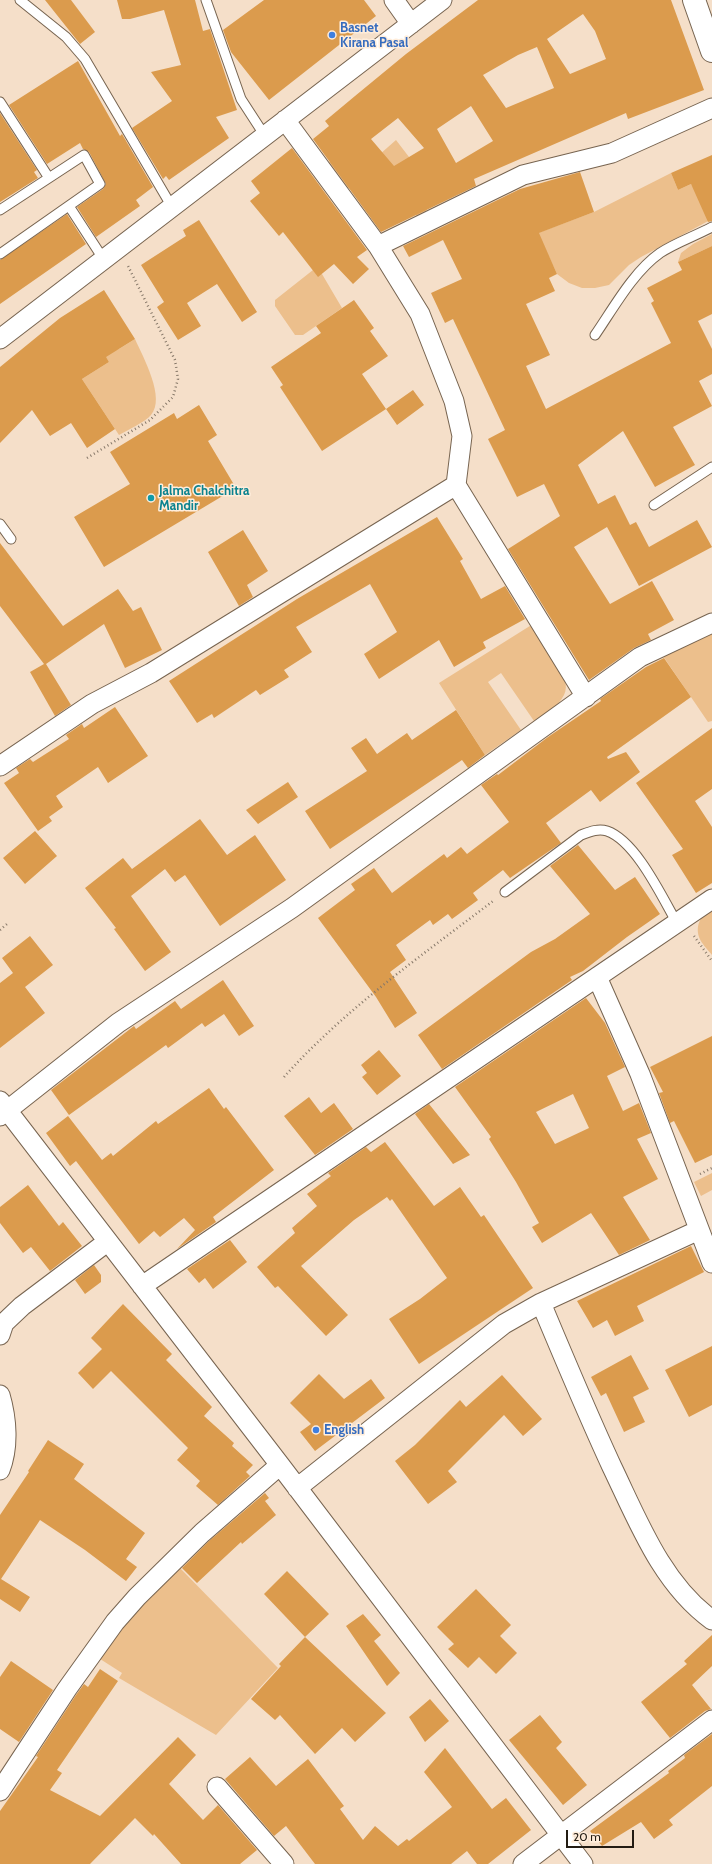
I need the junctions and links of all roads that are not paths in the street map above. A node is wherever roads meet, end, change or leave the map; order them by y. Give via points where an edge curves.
1 (20, 0) edge
2 (206, 0) edge
3 (394, 0) edge
4 (442, 0) edge
5 (694, 0) edge
6 (411, 24) junction
7 (712, 51) edge
8 (0, 102) edge
9 (712, 108) edge
10 (285, 120) junction
11 (265, 136) junction
12 (49, 178) junction
13 (69, 206) junction
14 (172, 207) junction
15 (0, 210) edge
16 (712, 227) edge
17 (378, 246) junction
18 (0, 254) edge
19 (104, 260) junction
20 (595, 335) dead end
21 (0, 339) edge
22 (712, 467) edge
23 (456, 485) junction
24 (654, 505) dead end
25 (0, 524) edge
26 (11, 539) dead end
27 (712, 623) edge
28 (586, 697) junction
29 (0, 766) edge
30 (505, 892) road end
31 (712, 899) edge
32 (679, 921) junction
33 (597, 977) junction
34 (2, 1109) edge
35 (699, 1230) junction
36 (108, 1242) junction
37 (712, 1263) edge
38 (142, 1286) junction
39 (540, 1303) junction
40 (0, 1335) edge
41 (0, 1395) edge
42 (280, 1465) junction
43 (0, 1470) edge
44 (297, 1488) junction
45 (712, 1620) edge
46 (712, 1720) edge
47 (217, 1787) dead end
48 (0, 1791) edge
49 (562, 1834) junction
50 (284, 1864) edge
51 (523, 1864) edge
52 (584, 1864) edge

1 - 14 lane via 66,37 85,58
2 - 11 lane via 241,99
3 - 6 street
4 - 6 street
5 - 7 street
6 - 10 street
8 - 12 lane
9 - 17 street via 612,153 523,175
10 - 11 street
10 - 17 street
11 - 14 street
12 - 13 lane via 84,155 100,184
12 - 15 lane
13 - 18 lane
13 - 19 lane
14 - 19 street
16 - 20 lane via 660,253 623,293
17 - 23 street via 420,314 454,401 462,436
19 - 21 street
22 - 24 lane
23 - 28 street
23 - 29 street via 151,673 92,704
25 - 26 lane
27 - 28 street via 640,657
28 - 34 street via 292,908 118,1023
30 - 32 lane via 581,835 593,830 607,831 622,840 638,856
31 - 32 street
32 - 33 street
33 - 35 street via 640,1074
33 - 38 street
34 - 36 street
35 - 37 street
35 - 39 street
36 - 38 street
36 - 40 street via 22,1306 4,1322
38 - 42 street
39 - 44 street via 498,1329
39 - 45 street via 638,1521 682,1594
41 - 43 street via 5,1413 6,1439 4,1460
42 - 44 street
42 - 48 street via 202,1533 115,1622
44 - 49 street
46 - 49 street
47 - 50 street
49 - 51 street
49 - 52 street

